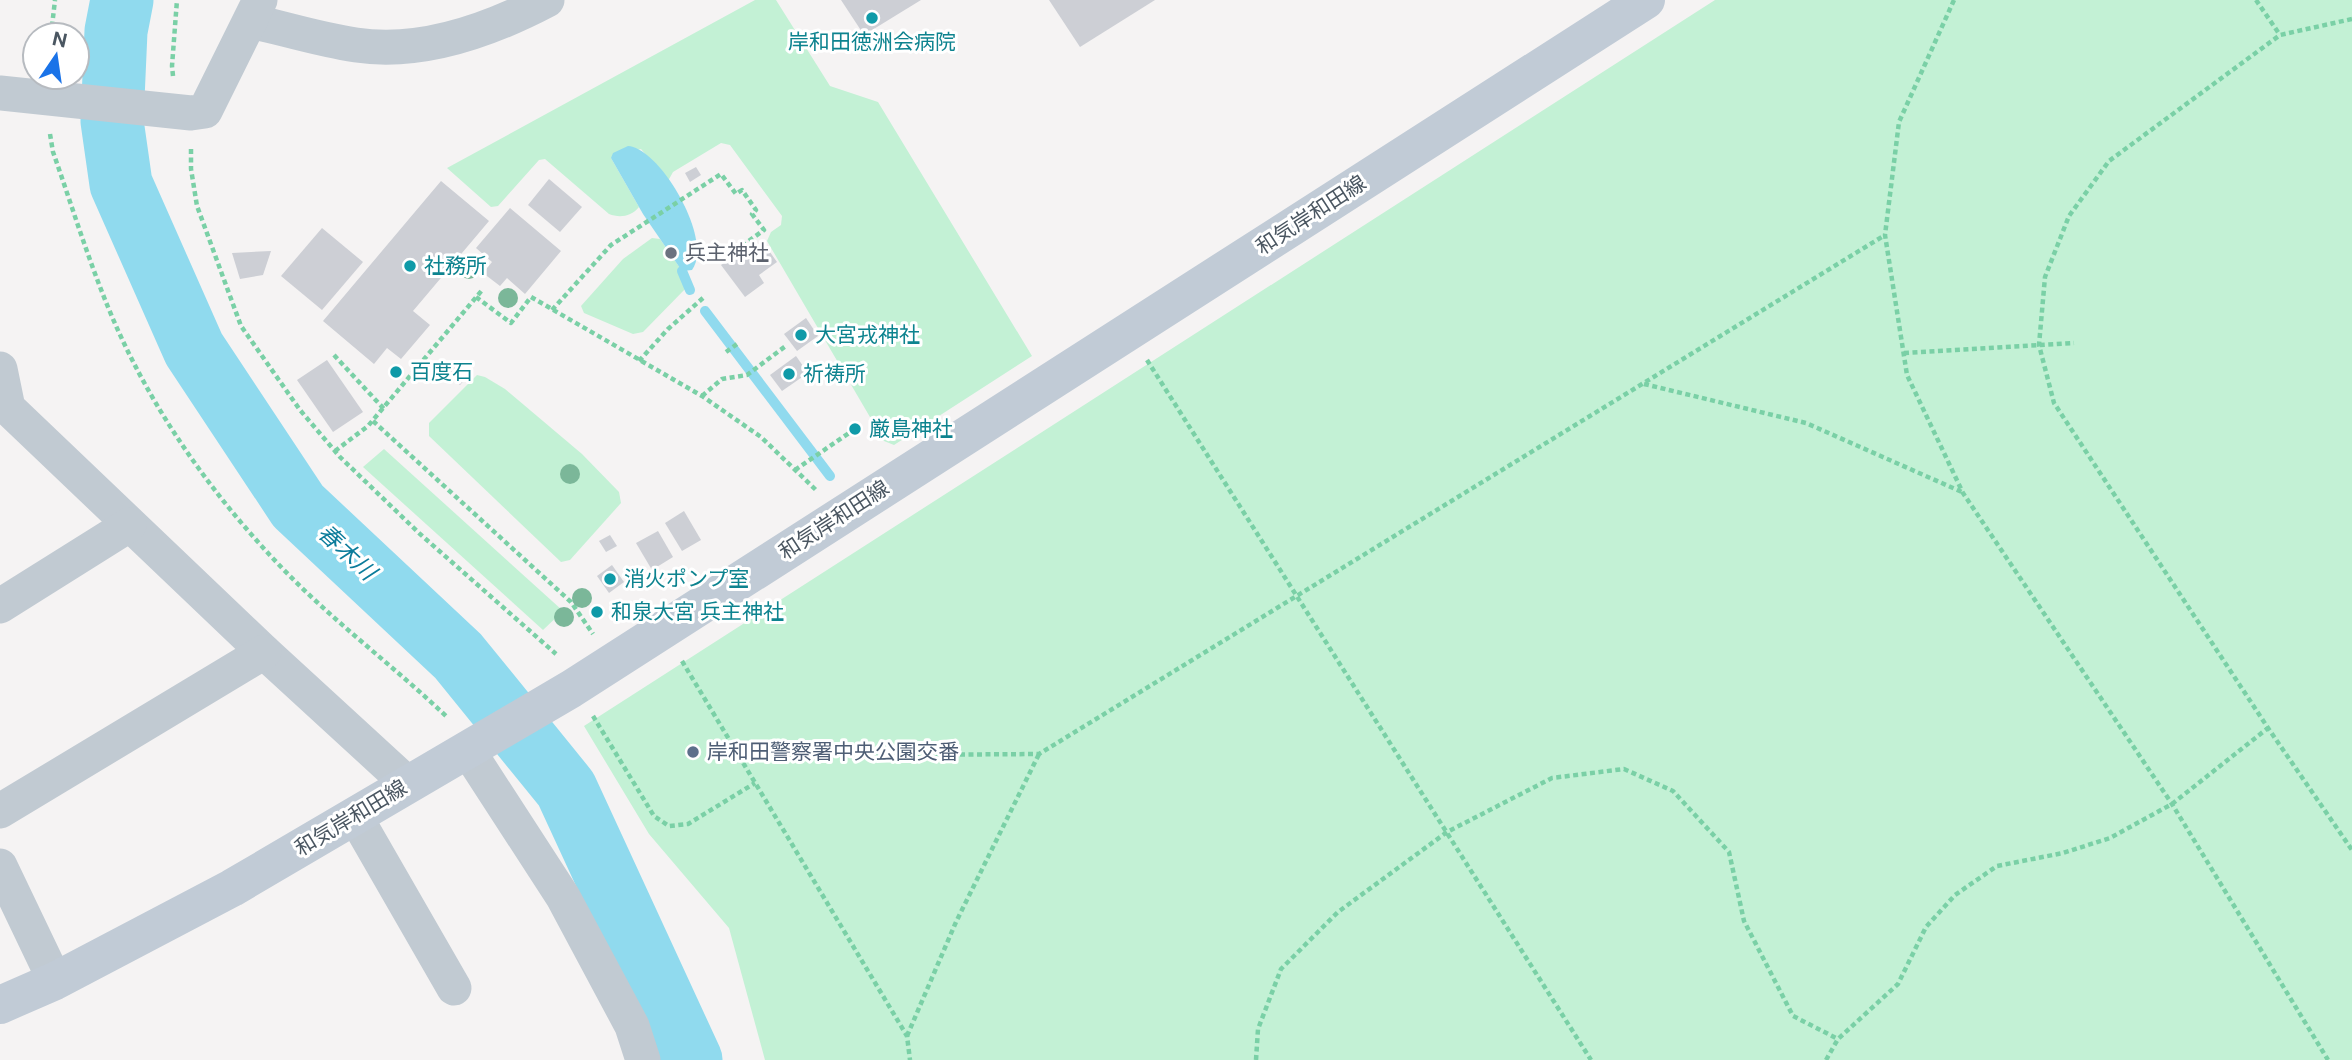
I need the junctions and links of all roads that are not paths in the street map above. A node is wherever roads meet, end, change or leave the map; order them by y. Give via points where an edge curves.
1 (547, 0) edge
2 (1646, 0) edge
3 (504, 10) edge
4 (255, 11) edge
5 (0, 93) edge
6 (0, 369) edge
7 (4, 410) edge
8 (129, 525) junction
9 (0, 606) edge
10 (264, 652) junction
11 (472, 746) junction
12 (408, 784) junction
13 (0, 811) edge
14 (355, 816) junction
15 (0, 866) edge
16 (55, 981) junction
17 (454, 988) dead end
18 (0, 1005) edge
19 (643, 1060) edge

1 - 3 street
2 - 11 main road, 和気岸和田線
3 - 4 street via 432,44 397,46 357,46
4 - 5 street via 205,111
6 - 7 street
7 - 8 street
8 - 9 street
8 - 10 street
10 - 12 street
10 - 13 street
11 - 12 main road, 和気岸和田線
11 - 19 street via 564,897 632,1026
12 - 14 main road, 和気岸和田線
14 - 16 main road, 和気岸和田線 via 232,888
14 - 17 street
15 - 16 street
16 - 18 main road, 和気岸和田線

